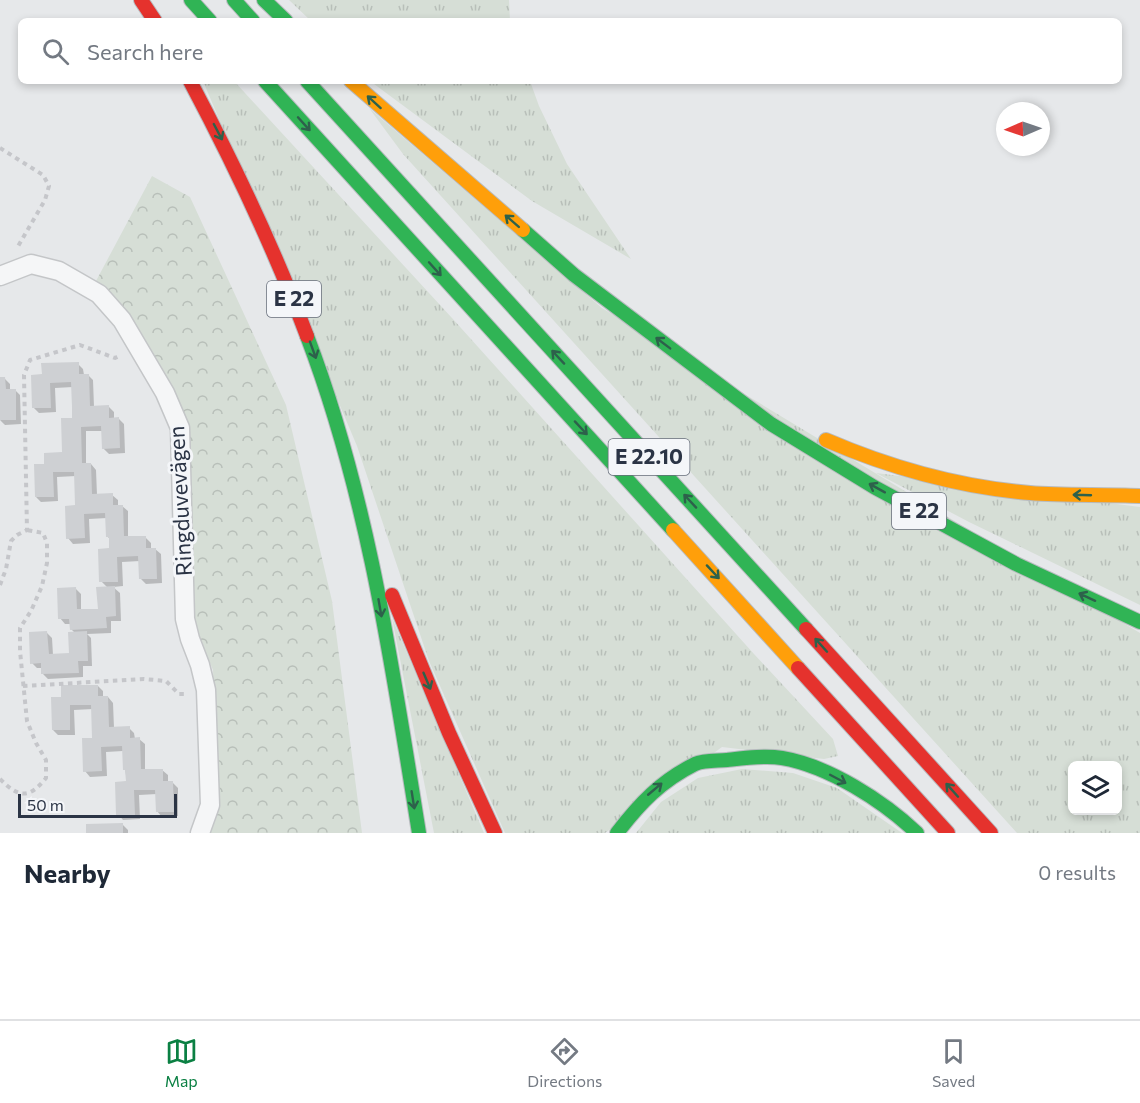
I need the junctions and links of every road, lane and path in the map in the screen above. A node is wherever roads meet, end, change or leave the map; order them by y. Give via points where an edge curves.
1 (141, 0) edge
2 (191, 0) edge
3 (234, 0) edge
4 (264, 0) edge
5 (153, 18) edge
6 (207, 18) edge
7 (250, 18) edge
8 (283, 18) edge
9 (192, 84) edge
10 (268, 84) edge
11 (310, 84) edge
12 (354, 84) edge
13 (0, 148) edge
14 (0, 276) edge
15 (139, 349) junction
16 (710, 378) junction
17 (1140, 496) edge
18 (367, 529) junction
19 (27, 530) junction
20 (0, 585) edge
21 (1140, 622) edge
22 (23, 686) junction
23 (206, 690) junction
24 (0, 779) edge
25 (200, 833) edge
26 (418, 833) edge
27 (495, 833) edge
28 (617, 833) edge
29 (917, 833) edge
30 (948, 833) edge
31 (991, 833) edge

1 - 5 highway
2 - 6 highway
3 - 7 highway
4 - 8 highway
9 -> 18 highway, E 22 via 255,207 285,277 339,427
10 -> 30 highway, E 22.10
31 -> 11 highway, E 22.10
16 -> 12 highway, E 22 via 574,275
13 - 14 path via 43,175 49,186 45,200
14 - 15 street, Ringduvevägen via 31,264 59,271 99,294 122,320
15 - 19 path via 115,358 80,345 30,360 24,375
15 - 23 street, Ringduvevägen via 180,428 185,619
17 -> 16 highway via 1031,493 940,480 832,443 784,421
21 -> 16 highway, E 22 via 1016,564 874,487 771,424
18 -> 26 highway, E 22
18 -> 27 highway via 426,680
19 - 20 path via 11,541
19 - 22 path via 42,533 47,543 47,563 42,586 20,628
22 - 23 path via 144,679 166,681 180,694
22 - 24 path via 27,721 46,760 46,778 36,791 23,794
23 - 25 street, Ringduvevägen via 210,805
28 -> 29 highway via 638,804 664,782 698,763 742,758 781,758 820,769 899,816

